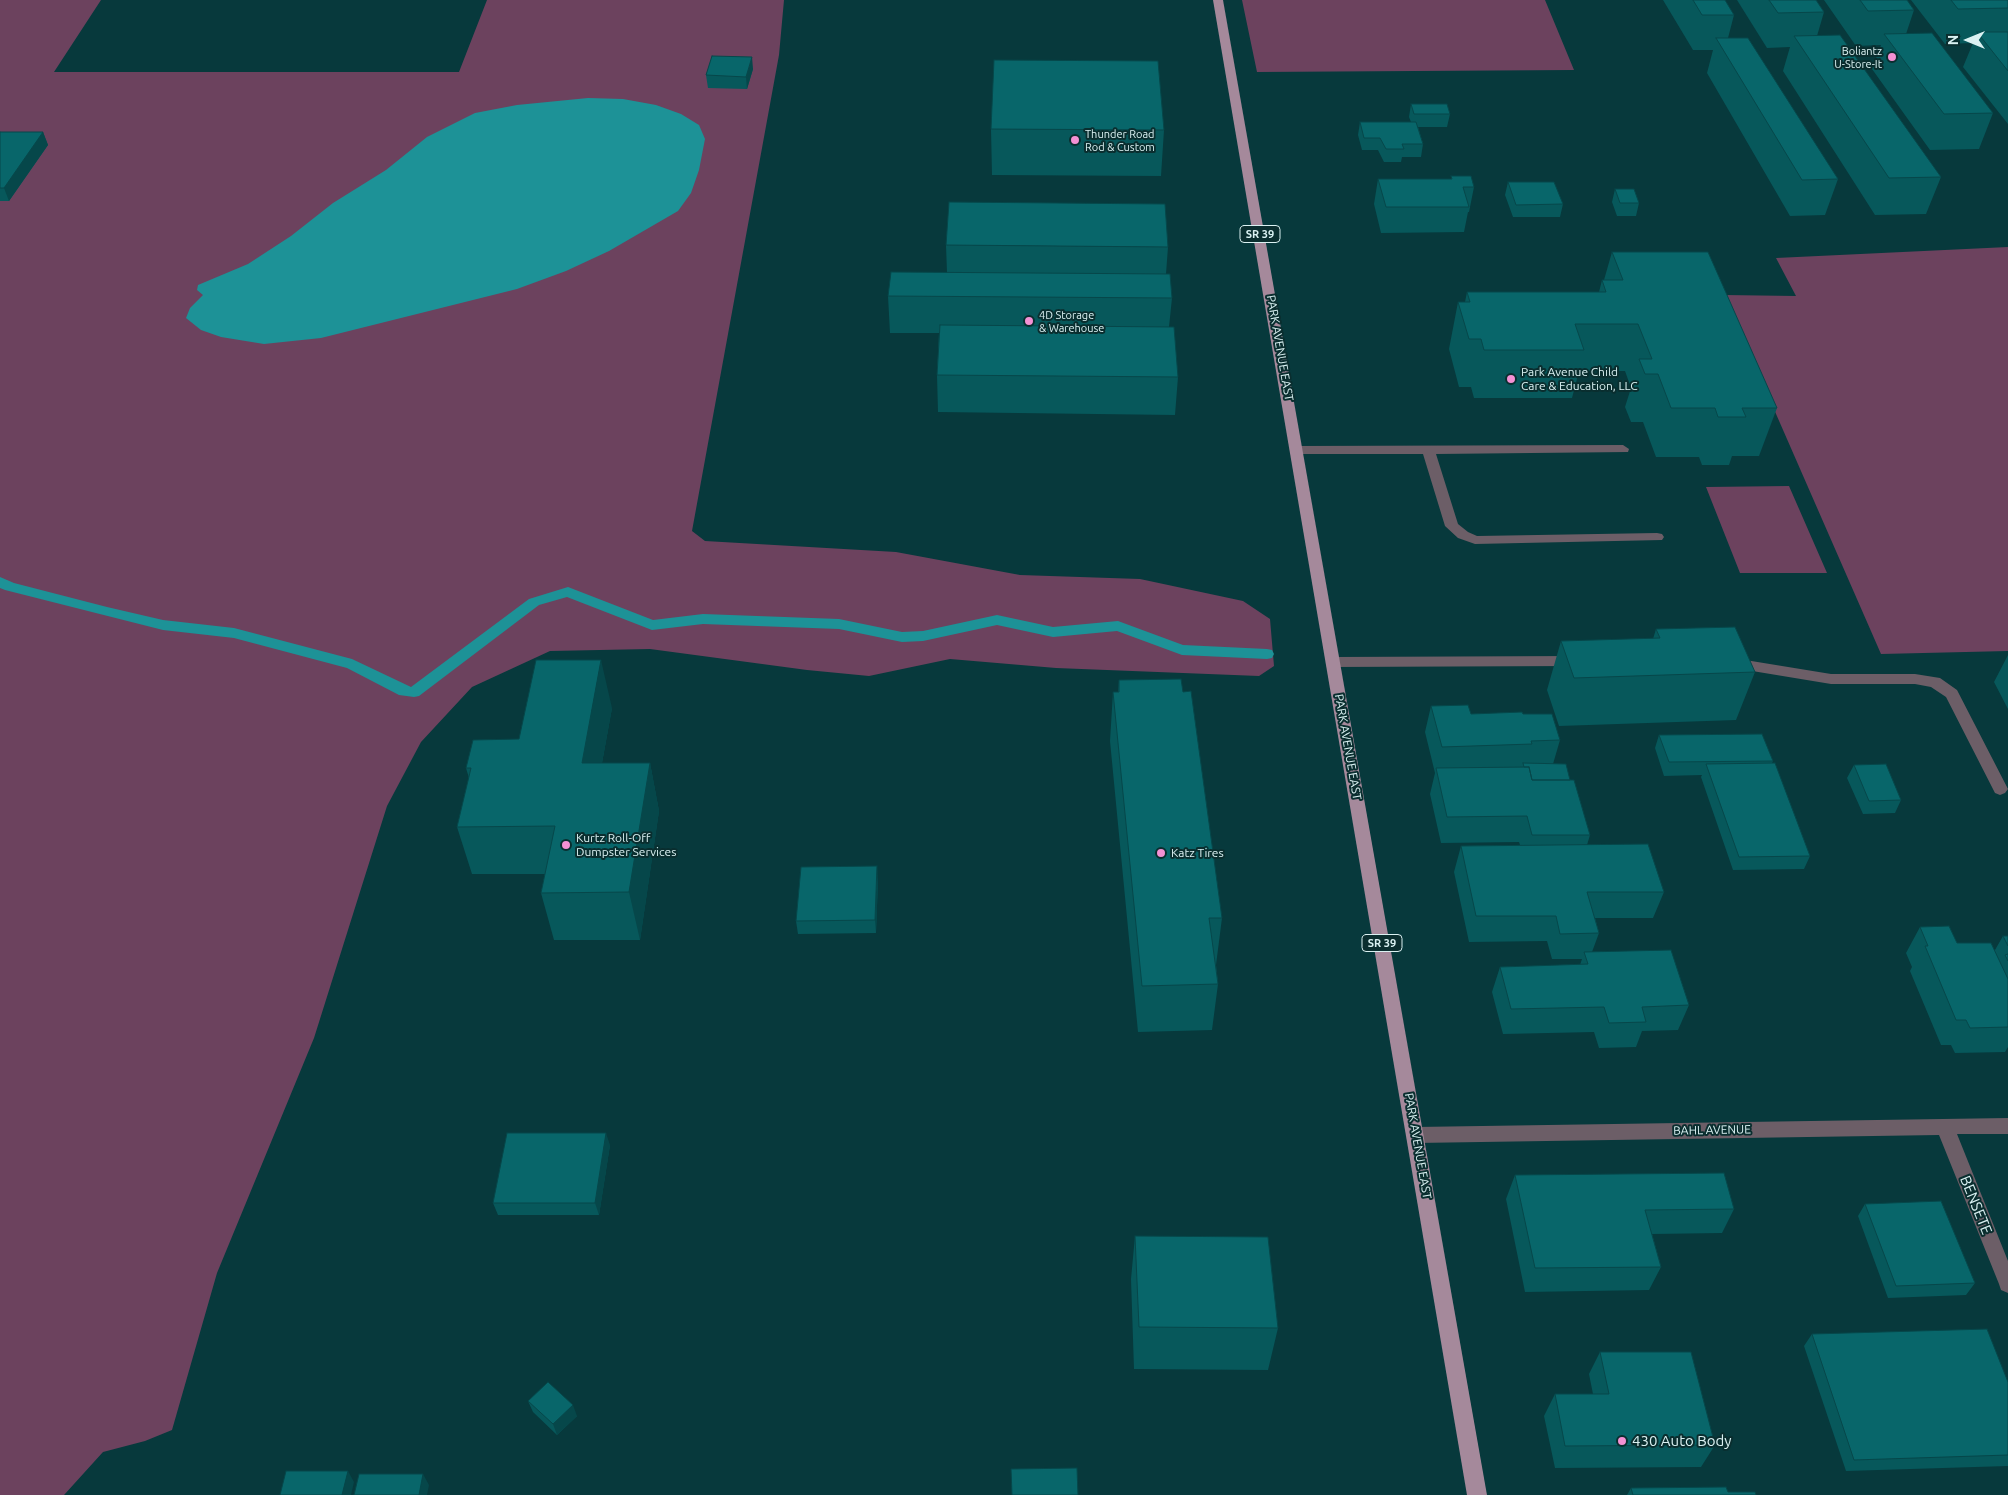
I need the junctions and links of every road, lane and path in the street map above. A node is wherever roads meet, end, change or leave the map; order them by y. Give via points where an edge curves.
1 (1218, 0) edge
2 (1428, 449) junction
3 (1623, 449) dead end
4 (1296, 450) junction
5 (1657, 537) dead end
6 (1593, 661) edge
7 (1333, 662) junction
8 (1722, 662) edge
9 (2000, 789) dead end
10 (2008, 1126) edge
11 (1945, 1127) junction
12 (1416, 1135) junction
13 (2008, 1284) edge
14 (1477, 1495) edge

1 - 4 main road, PARK AVENUE EAST / SR 39
2 - 3 street
2 - 4 street
2 - 5 street via 1452,526 1475,540
4 - 7 main road, PARK AVENUE EAST / SR 39
6 - 7 street
7 - 12 main road, PARK AVENUE EAST / SR 39
8 - 9 street via 1831,679 1935,682 1952,694
10 - 11 street, BAHL AVENUE
11 - 12 street, BAHL AVENUE
11 - 13 street, BENSETE
12 - 14 main road, PARK AVENUE EAST / SR 39

